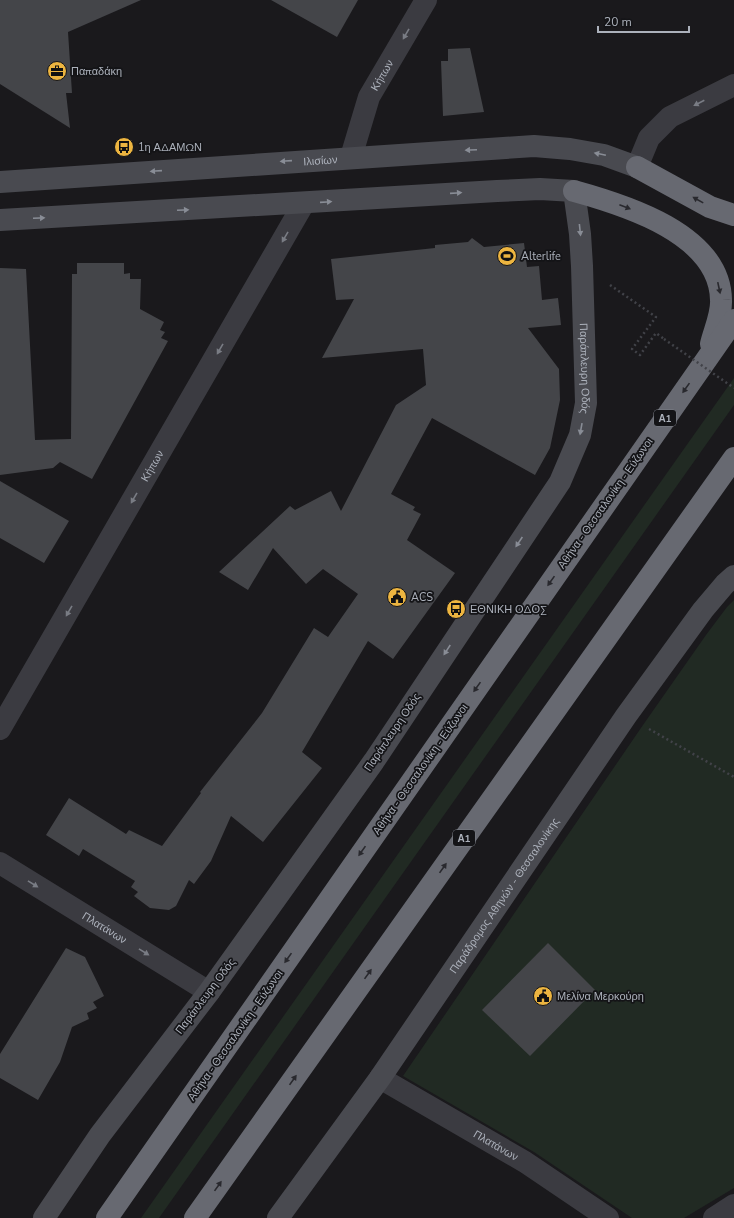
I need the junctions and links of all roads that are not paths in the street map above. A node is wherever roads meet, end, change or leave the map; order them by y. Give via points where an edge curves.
1 (426, 0) edge
2 (734, 85) edge
3 (351, 157) junction
4 (637, 167) junction
5 (0, 182) edge
6 (574, 191) junction
7 (304, 203) junction
8 (734, 215) edge
9 (0, 220) edge
10 (734, 320) edge
11 (708, 356) junction
12 (734, 458) edge
13 (734, 576) edge
14 (0, 729) edge
15 (0, 863) edge
16 (209, 992) junction
17 (380, 1078) junction
18 (734, 1205) edge
19 (44, 1218) edge
20 (107, 1218) edge
21 (196, 1218) edge
22 (278, 1218) edge
23 (608, 1218) edge
24 (714, 1218) edge

1 -> 3 street, Κήπων via 369,97
2 -> 4 street via 670,117 650,138
4 -> 3 main road, Ιλισίων via 604,155 534,146
3 -> 5 main road, Ιλισίων
8 -> 4 highway via 710,207
7 -> 6 main road via 533,189
6 -> 11 highway via 639,212 691,243 707,259 717,278 721,300
6 -> 16 main road, Παράπλευρη Οδός via 582,266 586,403 580,436 560,482 374,761
9 -> 7 main road
7 -> 14 street, Κήπων
10 - 11 highway, Αθήνα - Θεσσαλονίκη - Εύζωνοι / Α1
11 -> 20 highway, Αθήνα - Θεσσαλονίκη - Εύζωνοι / Α1
21 -> 12 highway, Α1
13 - 17 main road, Παράδρομος Αθηνών - Θεσσαλονίκης via 703,610 626,716
15 -> 16 street, Πλατάνων
16 - 19 main road, Παράπλευρη Οδός via 100,1135
17 - 22 main road, Παράδρομος Αθηνών - Θεσσαλονίκης
17 - 23 street, Πλατάνων via 525,1162
18 - 24 street

